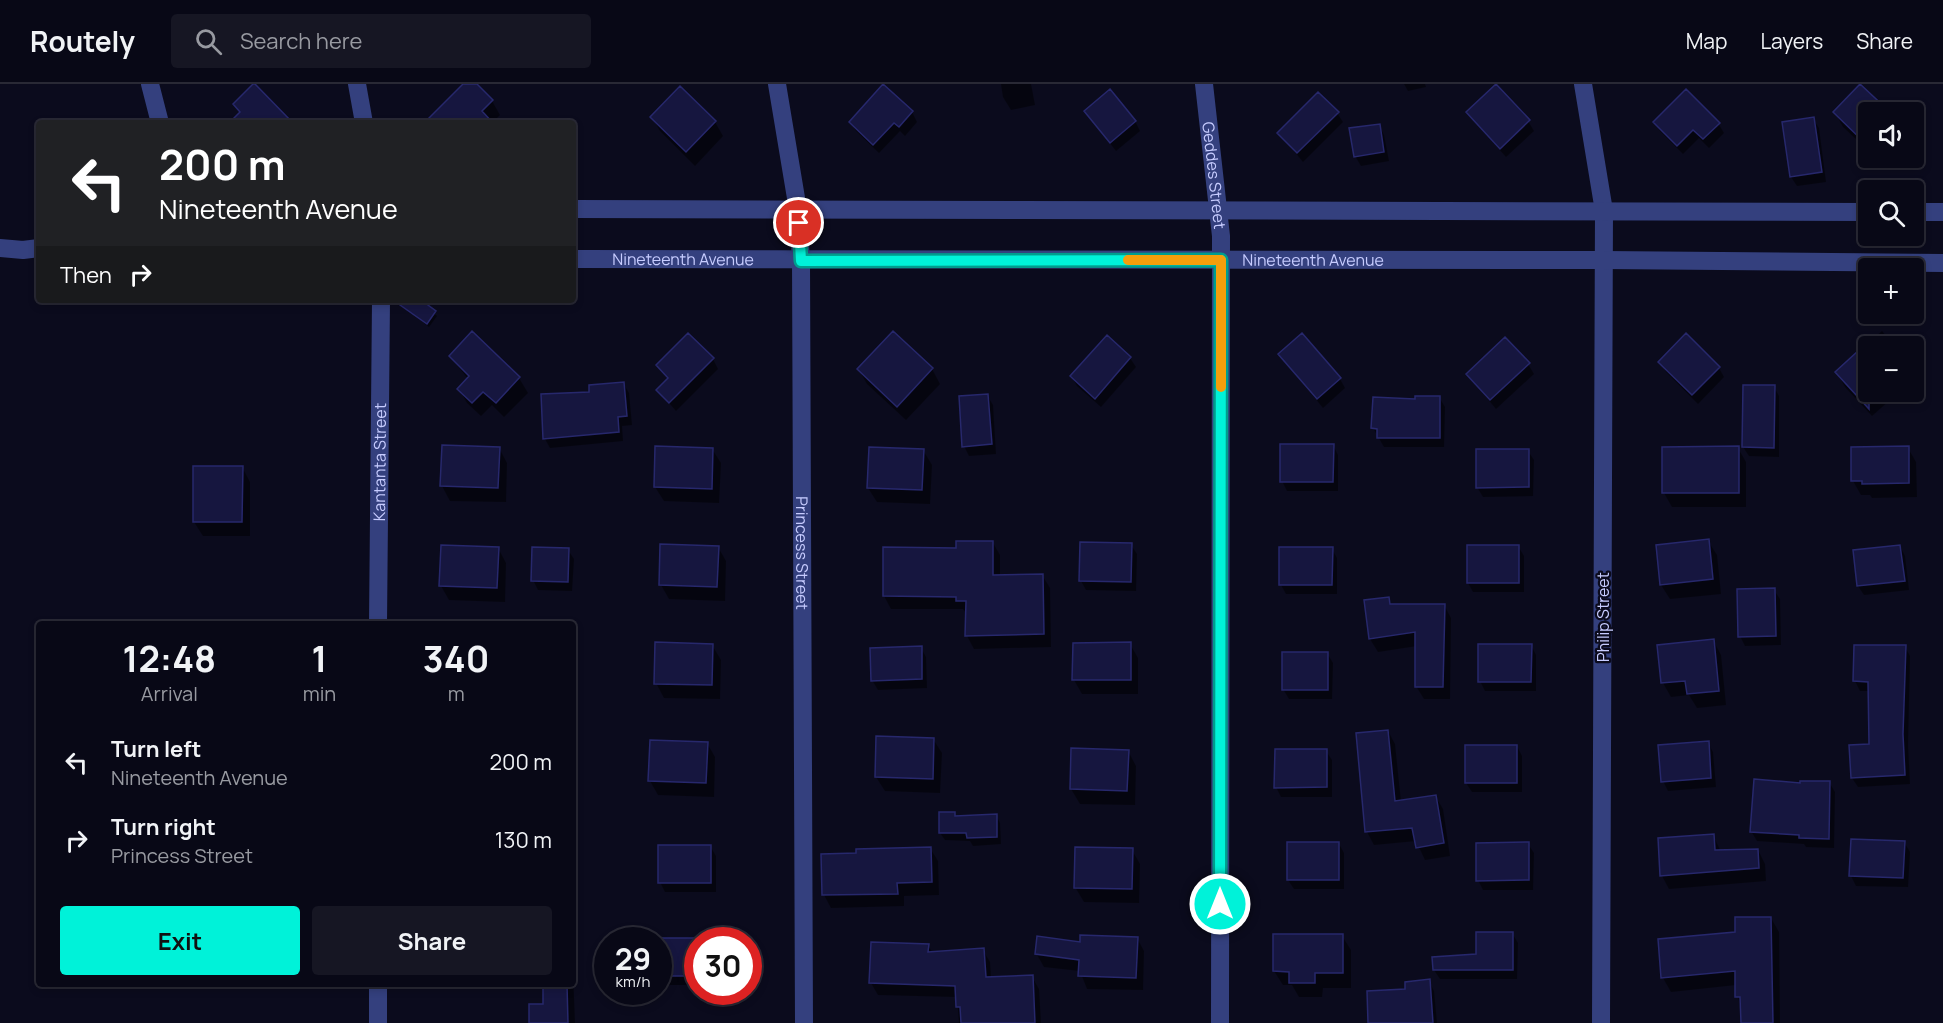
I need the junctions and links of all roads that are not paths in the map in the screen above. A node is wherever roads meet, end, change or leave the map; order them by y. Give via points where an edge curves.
1 (150, 84) edge
2 (357, 84) edge
3 (777, 84) edge
4 (1204, 84) edge
5 (1583, 84) edge
6 (158, 120) edge
7 (363, 120) edge
8 (576, 209) edge
9 (798, 210) junction
10 (1220, 211) junction
11 (1604, 211) junction
12 (1858, 212) edge
13 (1924, 212) edge
14 (1943, 212) edge
15 (0, 248) edge
16 (36, 248) edge
17 (576, 259) edge
18 (1221, 260) junction
19 (1604, 260) junction
20 (801, 261) junction
21 (1943, 263) edge
22 (381, 303) edge
23 (378, 621) edge
24 (378, 987) edge
25 (378, 1023) edge
26 (804, 1023) edge
27 (1220, 1023) edge
28 (1601, 1023) edge

1 - 6 street
2 - 7 street
3 - 9 street, Princess Street
4 - 10 street, Geddes Street
5 - 11 street, Philip Street
8 - 9 street
9 - 10 street
9 - 20 street, Princess Street
10 - 11 street
10 - 18 street, Geddes Street
11 - 12 street
11 - 19 street, Philip Street
13 - 14 street
15 - 16 street
17 - 20 street, Nineteenth Avenue
18 - 19 street, Nineteenth Avenue
18 - 20 street, Nineteenth Avenue
18 - 27 street, Geddes Street
19 - 21 street, Nineteenth Avenue
19 - 28 street, Philip Street
20 - 26 street, Princess Street
22 - 23 street, Kantanta Street
24 - 25 street

